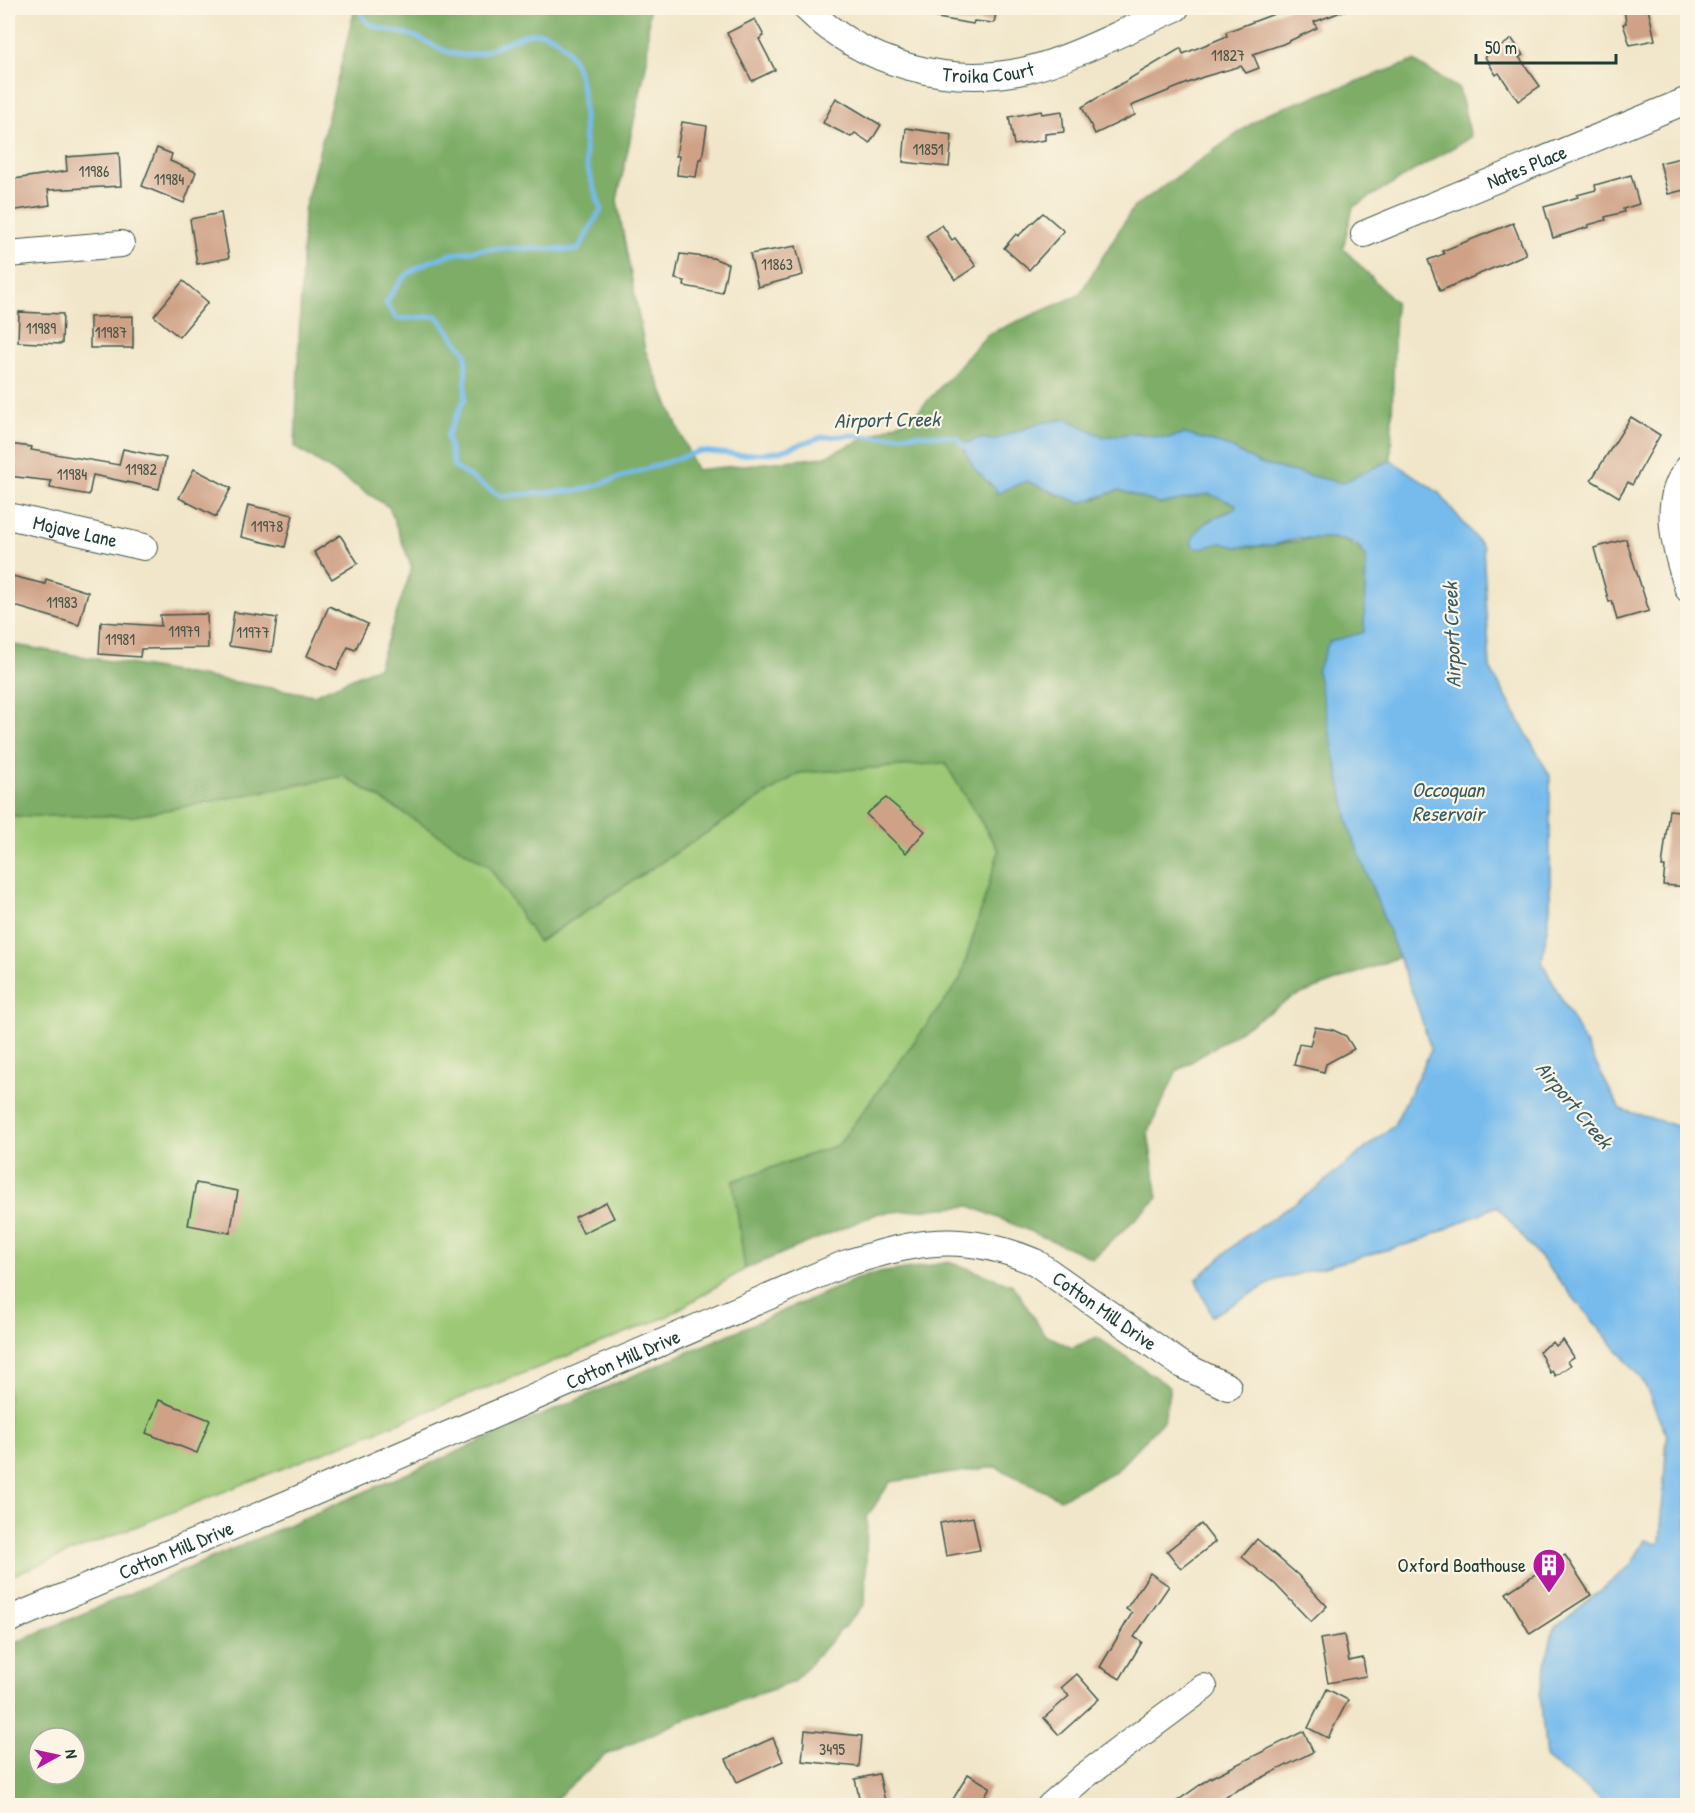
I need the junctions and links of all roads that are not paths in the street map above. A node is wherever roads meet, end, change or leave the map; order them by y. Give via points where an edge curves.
1 (806, 8) edge
2 (1176, 8) edge
3 (1688, 100) edge
4 (1364, 234) dead end
5 (121, 244) dead end
6 (8, 255) edge
7 (1688, 468) edge
8 (8, 516) edge
9 (144, 547) dead end
10 (1688, 589) edge
11 (1228, 1387) dead end
12 (8, 1620) edge
13 (1204, 1687) dead end
14 (1050, 1806) edge

1 - 2 street, Troika Court via 844,37 891,61 928,72 976,76 1028,70
3 - 4 street, Nates Place
5 - 6 street
7 - 10 street via 1678,485 1673,526
8 - 9 street, Mojave Lane
11 - 12 street, Cotton Mill Drive via 1182,1365 1035,1262 1008,1251 957,1242 890,1250 844,1264
13 - 14 street

